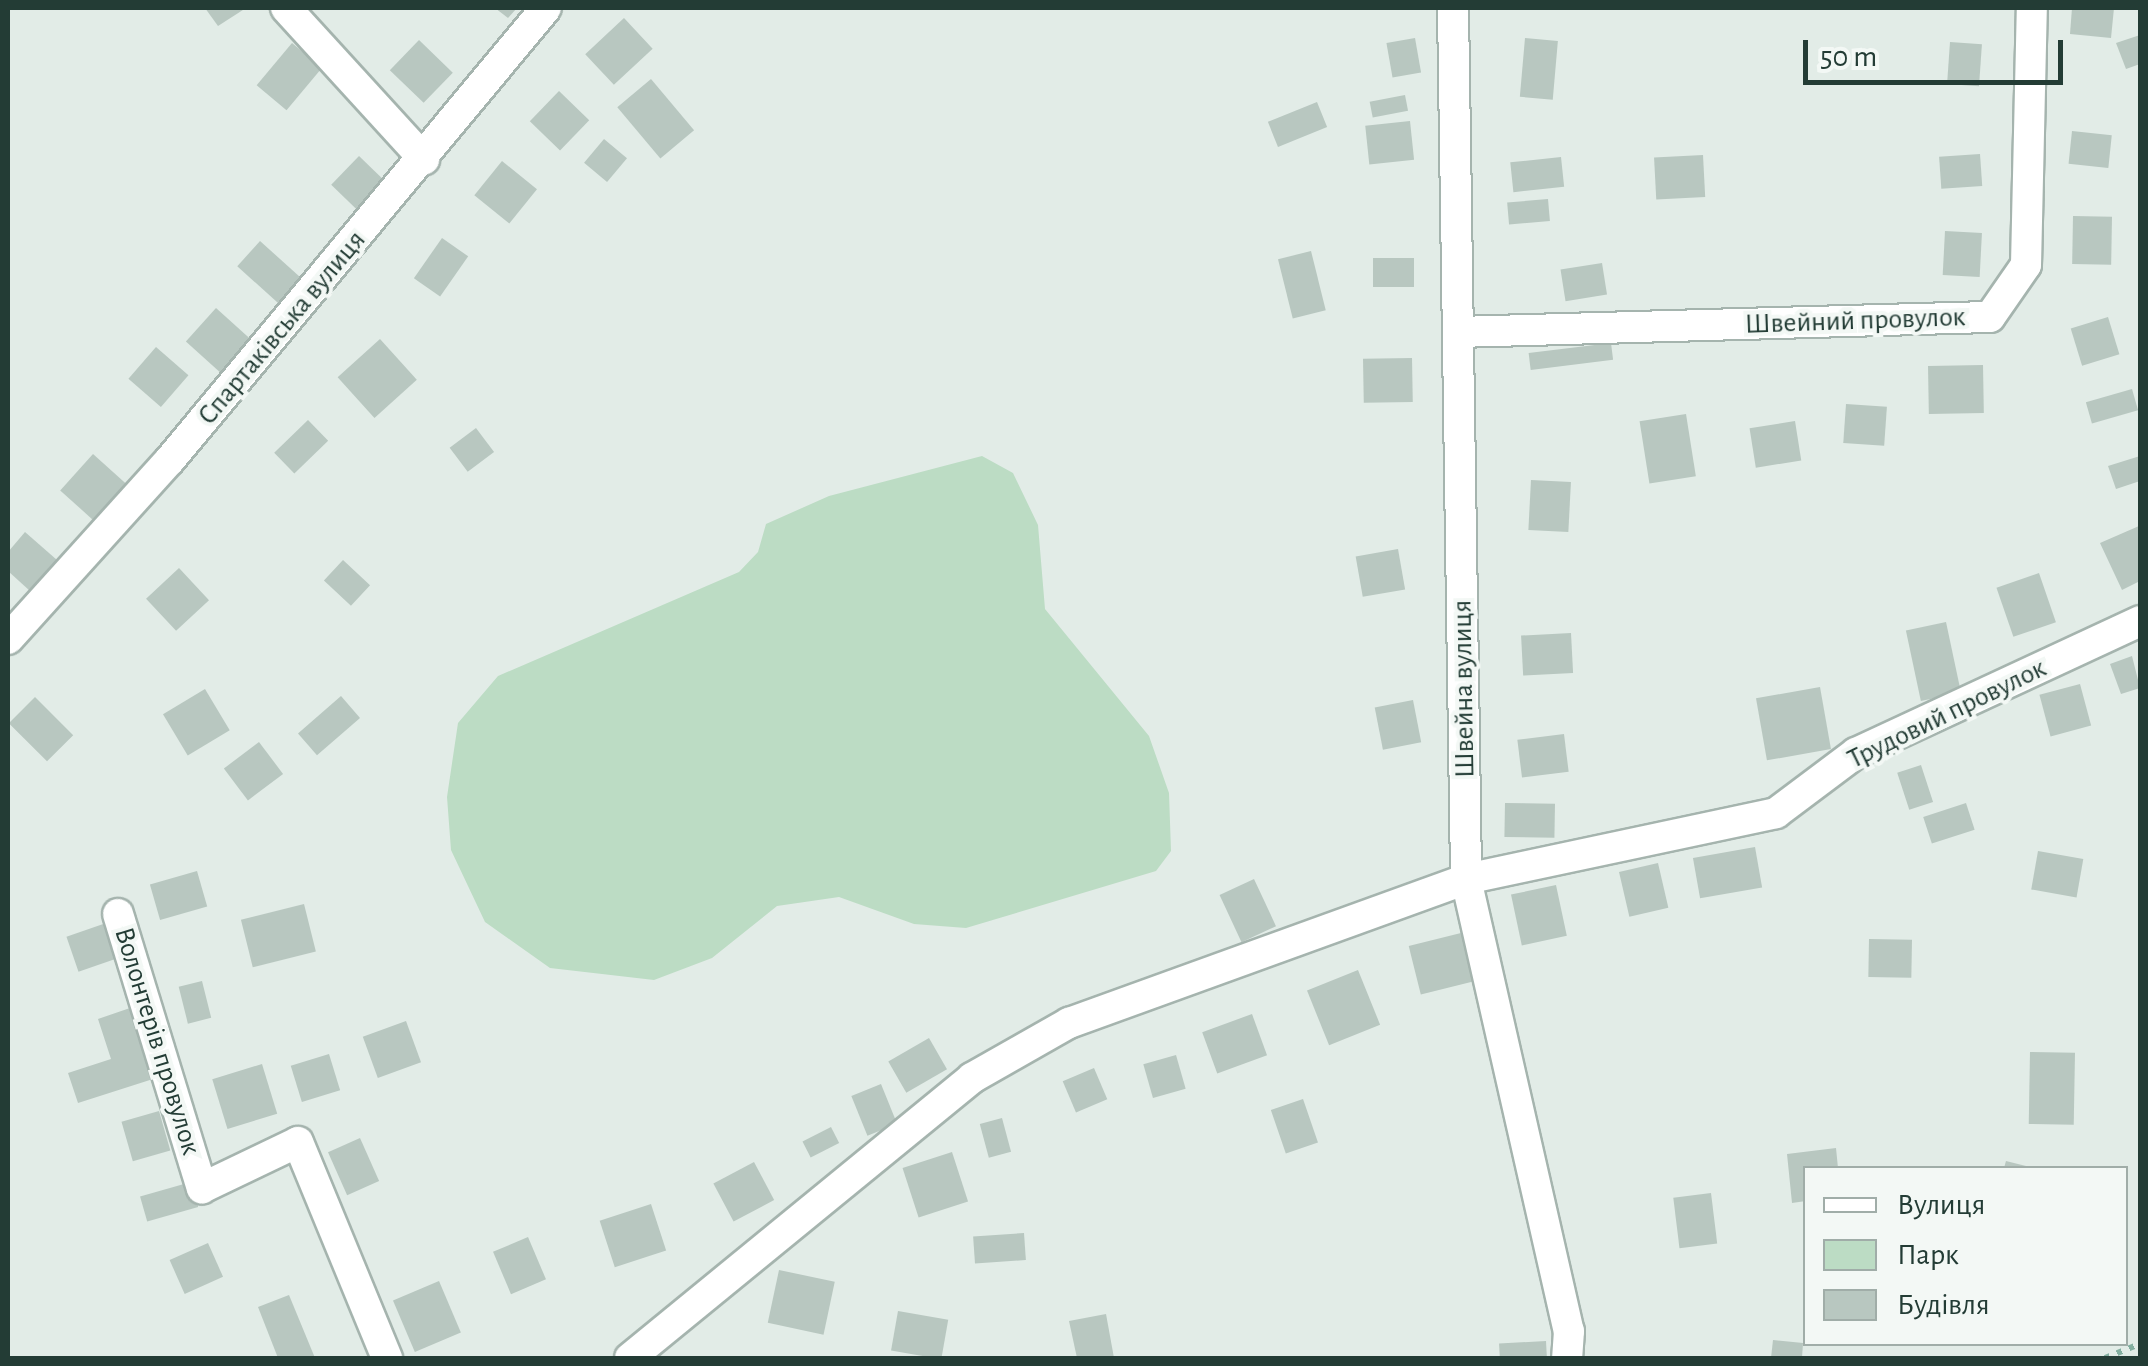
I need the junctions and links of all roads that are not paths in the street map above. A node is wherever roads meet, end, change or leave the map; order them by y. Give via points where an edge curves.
1 (286, 8) edge
2 (546, 8) edge
3 (1454, 8) edge
4 (2032, 8) edge
5 (424, 159) junction
6 (1458, 332) junction
7 (2140, 622) edge
8 (8, 640) edge
9 (1466, 879) junction
10 (118, 914) dead end
11 (387, 1358) edge
12 (630, 1358) edge
13 (1567, 1358) edge

1 - 5 street
2 - 5 street, Спартаківська вулиця
3 - 6 street, Швейна вулиця
4 - 6 street, Швейний провулок via 2026,265 1990,317
5 - 8 street, Спартаківська вулиця
6 - 9 street, Швейна вулиця
7 - 9 street, Трудовий провулок via 1856,753 1776,813
9 - 12 street, Трудовий провулок via 1069,1022 972,1078
9 - 13 street, Швейна вулиця via 1569,1331
10 - 11 street, Волонтерів провулок via 202,1188 298,1142

